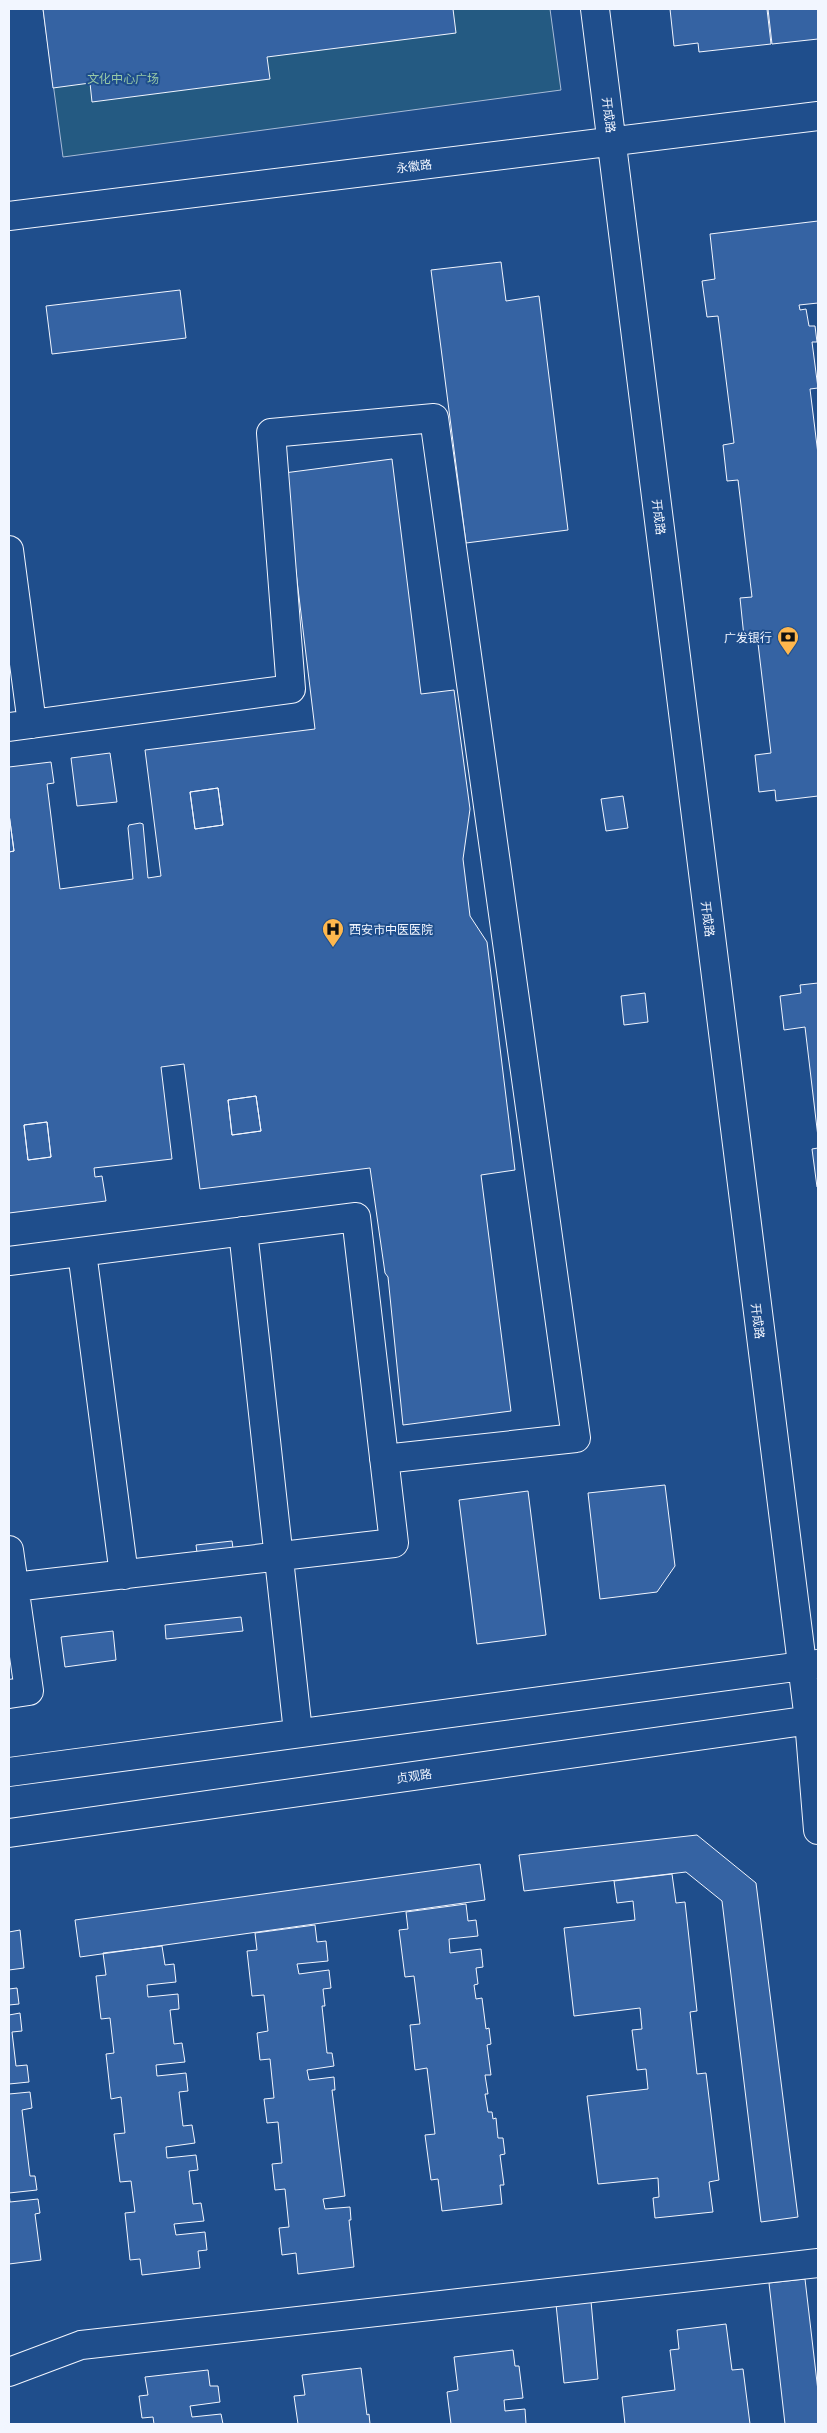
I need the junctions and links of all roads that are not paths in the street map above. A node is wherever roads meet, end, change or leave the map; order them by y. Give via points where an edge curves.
1 (595, 9) edge
2 (818, 116) edge
3 (612, 142) junction
4 (9, 216) edge
5 (9, 550) edge
6 (20, 726) edge
7 (243, 1231) junction
8 (82, 1252) junction
9 (9, 1261) edge
10 (384, 1458) junction
11 (9, 1550) edge
12 (277, 1557) junction
13 (124, 1575) junction
14 (14, 1587) junction
15 (810, 1665) edge
16 (9, 1694) edge
17 (814, 1720) edge
18 (298, 1732) junction
19 (9, 1772) edge
20 (818, 1830) edge
21 (9, 1833) edge
22 (818, 2263) edge
23 (9, 2372) edge

1 - 3 street, 开成路
2 - 3 street, 永徽路
3 - 4 street, 永徽路
3 - 15 street, 开成路
5 - 6 street
6 - 10 street via 291,688 271,433 434,418 576,1438
7 - 8 street
7 - 10 street via 356,1217
7 - 12 street
8 - 9 street
8 - 13 street
10 - 12 street via 394,1543
11 - 14 street
12 - 13 street
12 - 18 street
13 - 14 street
14 - 16 street via 29,1692
15 - 17 street, 开成路
15 - 18 street
17 - 20 street, 开成路
17 - 21 street, 贞观路
18 - 19 street
22 - 23 street via 81,2345

